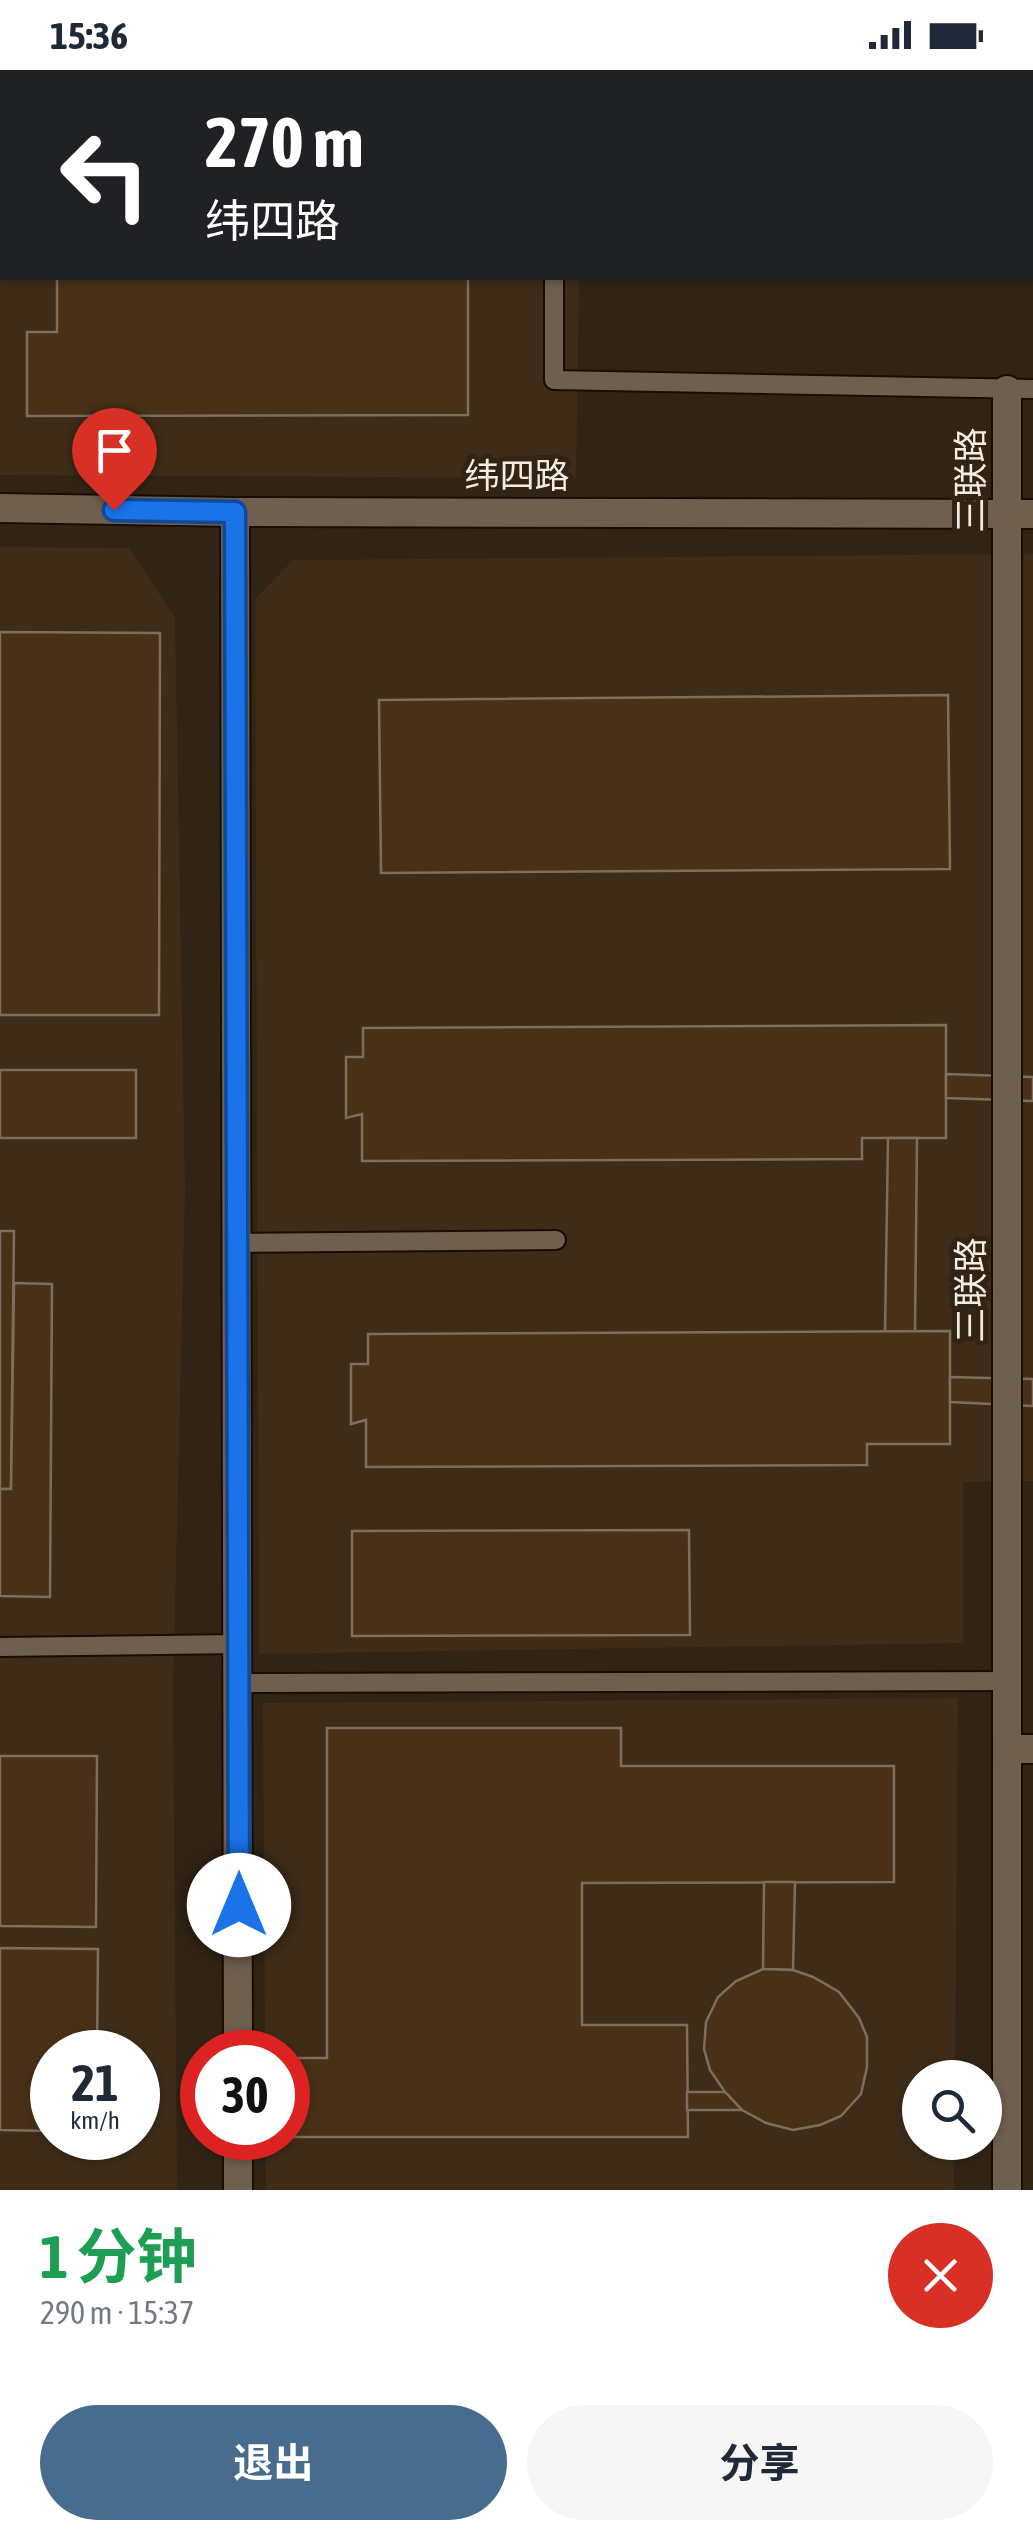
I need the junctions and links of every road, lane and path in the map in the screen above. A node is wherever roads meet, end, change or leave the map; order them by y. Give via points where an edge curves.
1 (554, 280) edge
2 (1020, 389) edge
3 (0, 508) edge
4 (235, 512) junction
5 (1020, 514) edge
6 (556, 1240) dead end
7 (238, 1243) junction
8 (240, 1644) junction
9 (0, 1647) edge
10 (1007, 1681) junction
11 (240, 1683) junction
12 (1020, 1749) edge
13 (238, 2030) edge
14 (238, 2160) edge
15 (238, 2190) edge
16 (1007, 2190) edge

1 - 2 lane via 554,380
2 - 5 street, 三联路
3 - 4 street, 纬四路
4 - 5 street, 纬四路
4 - 7 street
5 - 10 street, 三联路
6 - 7 lane
7 - 8 street
8 - 9 lane
8 - 11 street
10 - 11 lane
10 - 12 street, 三联路
11 - 13 street
12 - 16 street, 三联路
14 - 15 street

